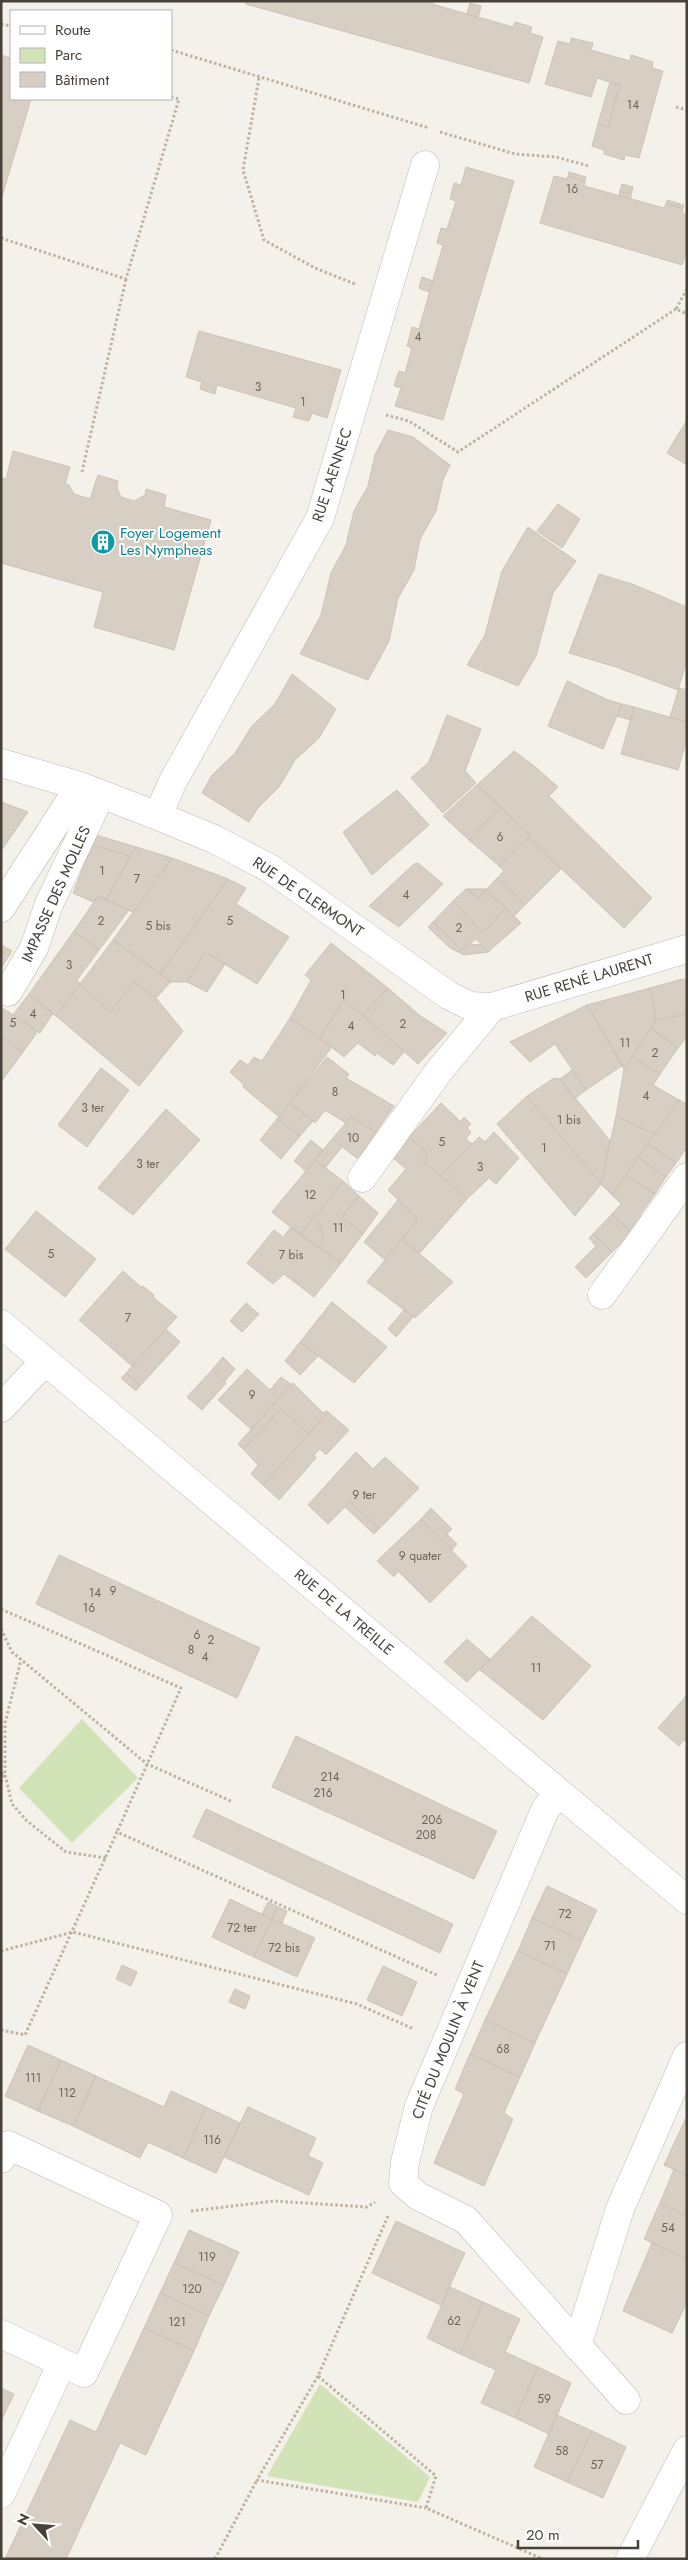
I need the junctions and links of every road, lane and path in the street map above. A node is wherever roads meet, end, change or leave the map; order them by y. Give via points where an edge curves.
1 (172, 50) edge
2 (259, 78) junction
3 (172, 97) edge
4 (676, 107) dead end
5 (687, 110) edge
6 (425, 165) dead end
7 (589, 166) dead end
8 (1, 238) edge
9 (126, 279) junction
10 (687, 289) edge
11 (387, 296) junction
12 (676, 309) junction
13 (687, 314) edge
14 (354, 406) junction
15 (82, 472) dead end
16 (1, 763) edge
17 (90, 790) junction
18 (158, 816) junction
19 (1, 908) edge
20 (687, 949) edge
21 (8, 992) dead end
22 (492, 1007) junction
23 (687, 1177) edge
24 (362, 1178) dead end
25 (602, 1295) dead end
26 (1, 1324) edge
27 (45, 1361) junction
28 (1, 1408) edge
29 (1, 1609) edge
30 (1, 1629) edge
31 (21, 1660) junction
32 (147, 1764) junction
33 (3, 1773) edge
34 (1, 1782) edge
35 (558, 1792) junction
36 (233, 1802) dead end
37 (117, 1832) junction
38 (106, 1858) junction
39 (687, 1900) edge
40 (73, 1932) junction
41 (1, 1951) edge
42 (467, 1989) junction
43 (1, 2030) edge
44 (445, 2043) junction
45 (687, 2056) edge
46 (1, 2159) edge
47 (403, 2183) junction
48 (158, 2215) junction
49 (1, 2334) edge
50 (577, 2346) junction
51 (62, 2362) junction
52 (318, 2376) junction
53 (626, 2400) dead end
54 (687, 2450) edge
55 (257, 2480) junction
56 (1, 2494) edge
57 (426, 2508) junction
58 (215, 2559) edge
59 (543, 2559) edge
60 (630, 2559) edge

1 - 2 path
2 - 7 path via 515,154 556,157
2 - 11 path via 243,170 264,240 315,268
3 - 9 path via 179,99
4 - 5 path
6 - 11 street, RUE LAENNEC
8 - 9 path
9 - 15 path
10 - 12 path
11 - 14 street, RUE LAENNEC
12 - 13 path
12 - 14 path via 458,452 408,421
14 - 18 street, RUE LAENNEC via 320,518 172,783
16 - 17 street, RUE DE CLERMONT
17 - 18 street, RUE DE CLERMONT
17 - 19 street
17 - 21 street, IMPASSE DES MOLLES via 34,948
18 - 22 street, RUE DE CLERMONT via 214,839 271,869 448,995 470,1006
20 - 22 street, RUE RENÉ LAURENT
22 - 24 street via 439,1071
23 - 25 street
26 - 27 street, RUE DE LA TREILLE
27 - 28 street
27 - 35 street, RUE DE LA TREILLE
29 - 32 path via 181,1688
30 - 31 path via 12,1652
31 - 32 path
31 - 33 path via 5,1723
32 - 36 path
32 - 37 path
33 - 34 path
33 - 38 path via 12,1804 27,1821 66,1852
35 - 39 street, RUE DE LA TREILLE
35 - 42 street, CITÉ DU MOULIN À VENT via 545,1810
37 - 38 path
37 - 42 path
38 - 40 path
40 - 41 path
40 - 43 path via 24,2035
40 - 44 path via 357,2004
42 - 44 street, CITÉ DU MOULIN À VENT
44 - 47 street, CITÉ DU MOULIN À VENT via 419,2106
45 - 50 street via 620,2209
46 - 48 street via 8,2145
47 - 48 path via 367,2207 274,2201
47 - 50 street via 418,2196 466,2220
47 - 52 path
48 - 51 street via 84,2373
49 - 51 street
50 - 53 street
51 - 56 street
52 - 55 path
52 - 57 path via 436,2476
54 - 60 street
55 - 57 path
55 - 58 path
57 - 59 path

